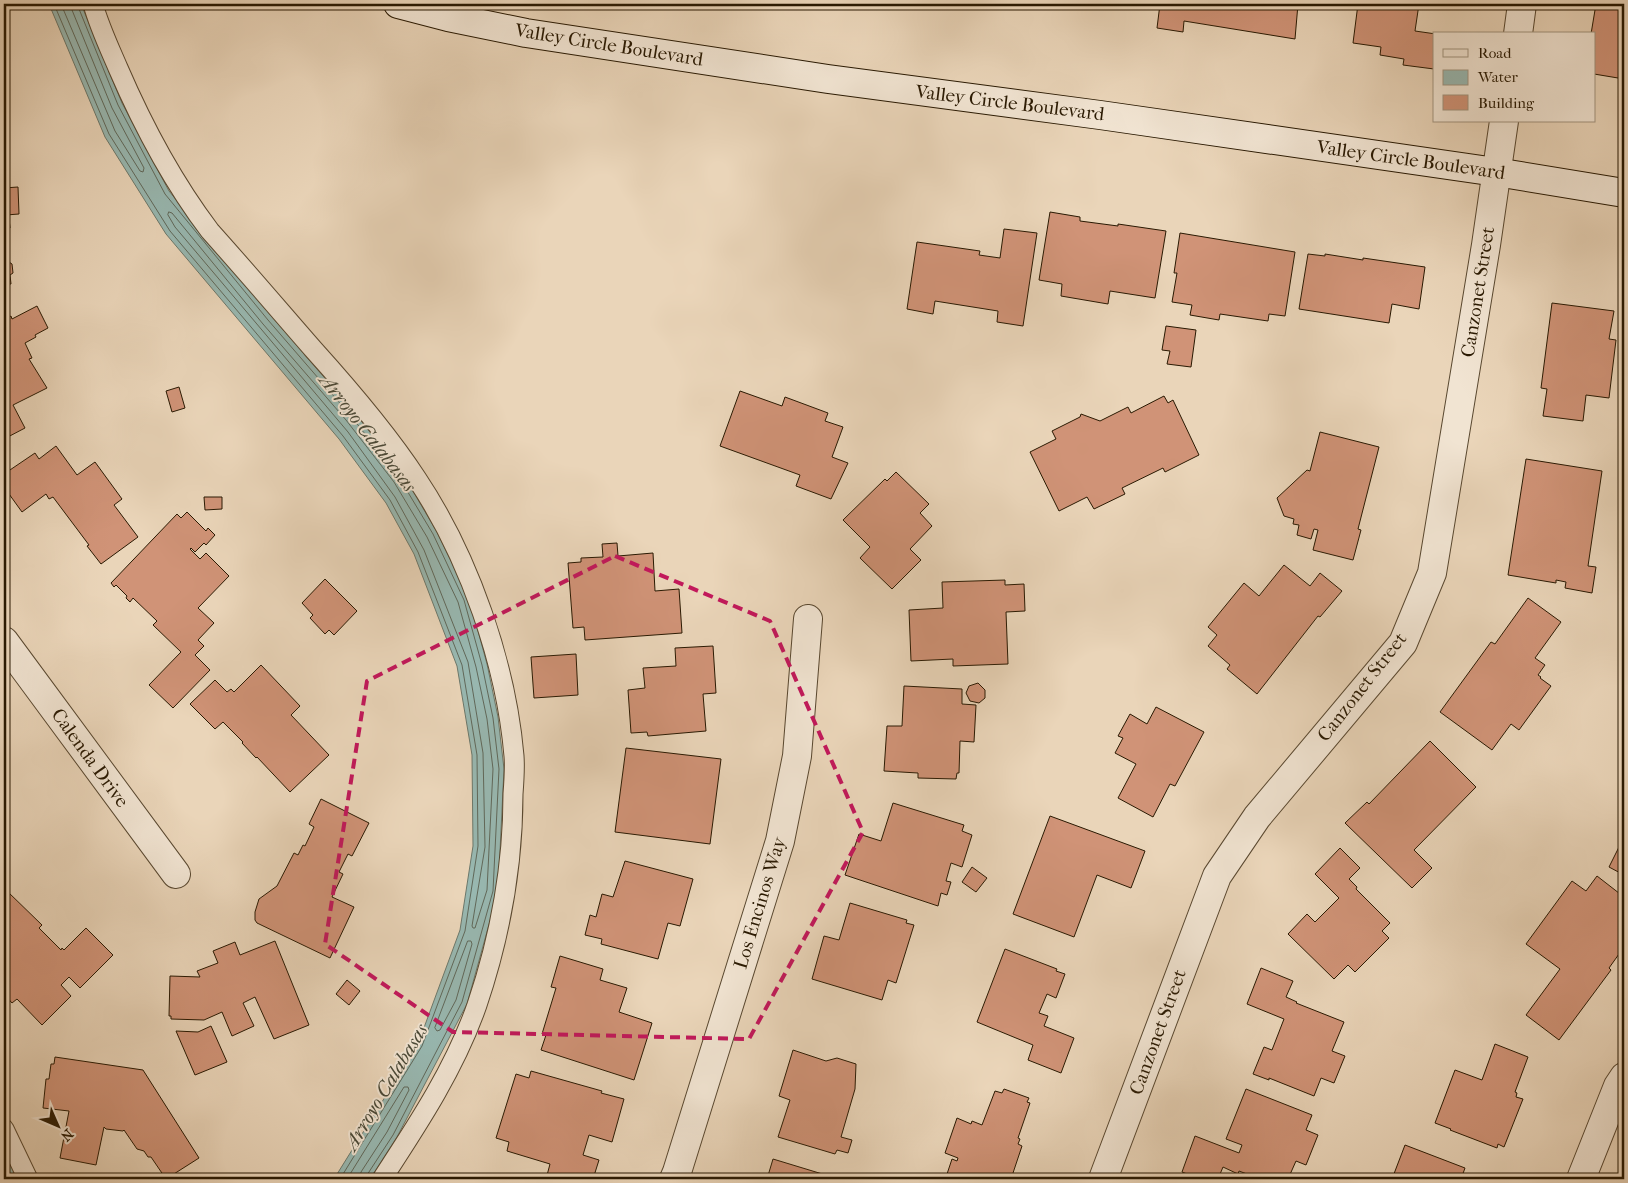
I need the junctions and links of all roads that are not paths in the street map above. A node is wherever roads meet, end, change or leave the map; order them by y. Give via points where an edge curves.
1 (93, 4) edge
2 (398, 4) edge
3 (1522, 4) edge
4 (1518, 32) edge
5 (1504, 122) edge
6 (1496, 172) junction
7 (1624, 193) edge
8 (808, 619) dead end
9 (4, 641) edge
10 (176, 874) dead end
11 (1624, 1076) edge
12 (4, 1129) edge
13 (28, 1179) edge
14 (382, 1179) edge
15 (674, 1179) edge
16 (1103, 1179) edge
17 (1581, 1179) edge

1 - 14 lane via 127,90 168,170 210,231 358,400 418,479 467,574 493,644 514,757 513,818 506,886 477,1006 454,1060 430,1104
2 - 6 street, Valley Circle Boulevard via 555,38
3 - 4 street
5 - 6 street, Canzonet Street
6 - 7 street, Valley Circle Boulevard
6 - 16 street, Canzonet Street via 1432,573 1402,642 1257,817 1217,876
8 - 15 street, Los Encinos Way via 797,756 780,841
9 - 10 street, Calenda Drive
11 - 17 street
12 - 13 lane

